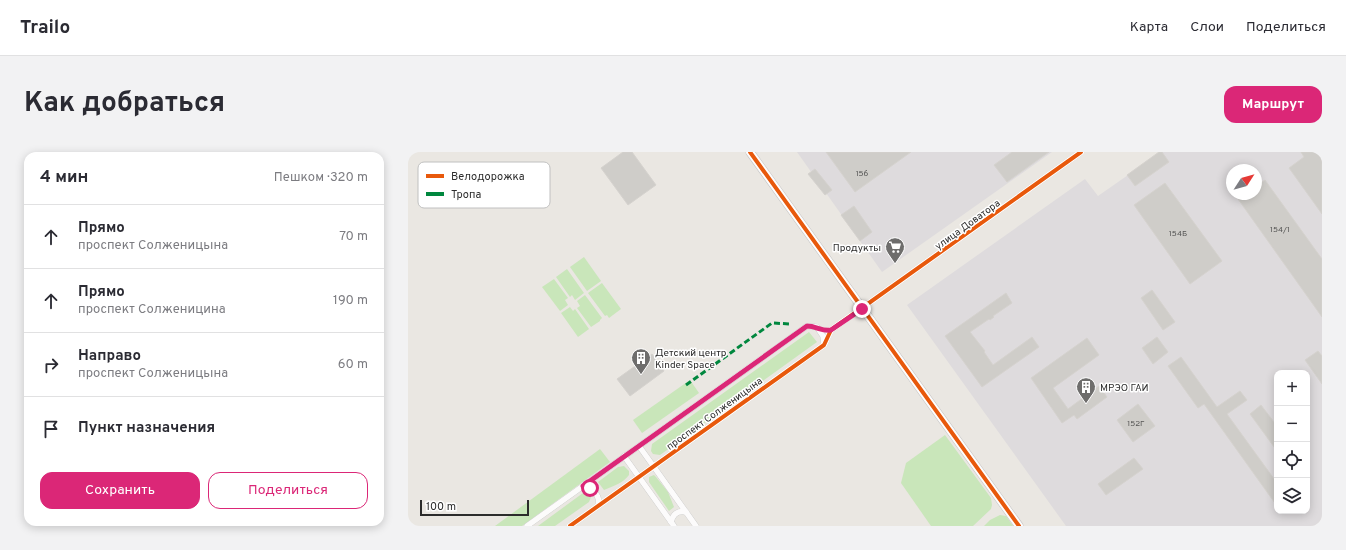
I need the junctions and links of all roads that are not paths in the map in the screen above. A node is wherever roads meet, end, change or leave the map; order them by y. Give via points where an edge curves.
1 (750, 152) edge
2 (1082, 152) edge
3 (862, 309) junction
4 (817, 327) junction
5 (831, 330) junction
6 (824, 345) junction
7 (639, 446) junction
8 (624, 456) junction
9 (654, 467) junction
10 (639, 478) junction
11 (583, 486) junction
12 (598, 506) junction
13 (686, 512) junction
14 (673, 524) edge
15 (527, 526) edge
16 (570, 526) edge
17 (696, 526) edge
18 (1019, 526) edge

1 - 3 street
2 - 3 street, улица Доватора
3 - 5 street
3 - 18 street
4 - 5 street
4 - 6 street via 823,336
4 - 7 street via 807,326
5 - 6 street, проспект Солженицына
6 - 9 street, проспект Солженицына
7 - 8 street
7 - 9 street
8 - 10 street
8 - 11 street
9 - 10 street, проспект Солженицына
9 - 13 street
10 - 12 street, проспект Солженицына
10 - 14 street
11 - 12 street via 596,493
11 - 15 street
12 - 16 street, проспект Солженицына
13 - 14 street via 676,513 673,516
13 - 17 street

